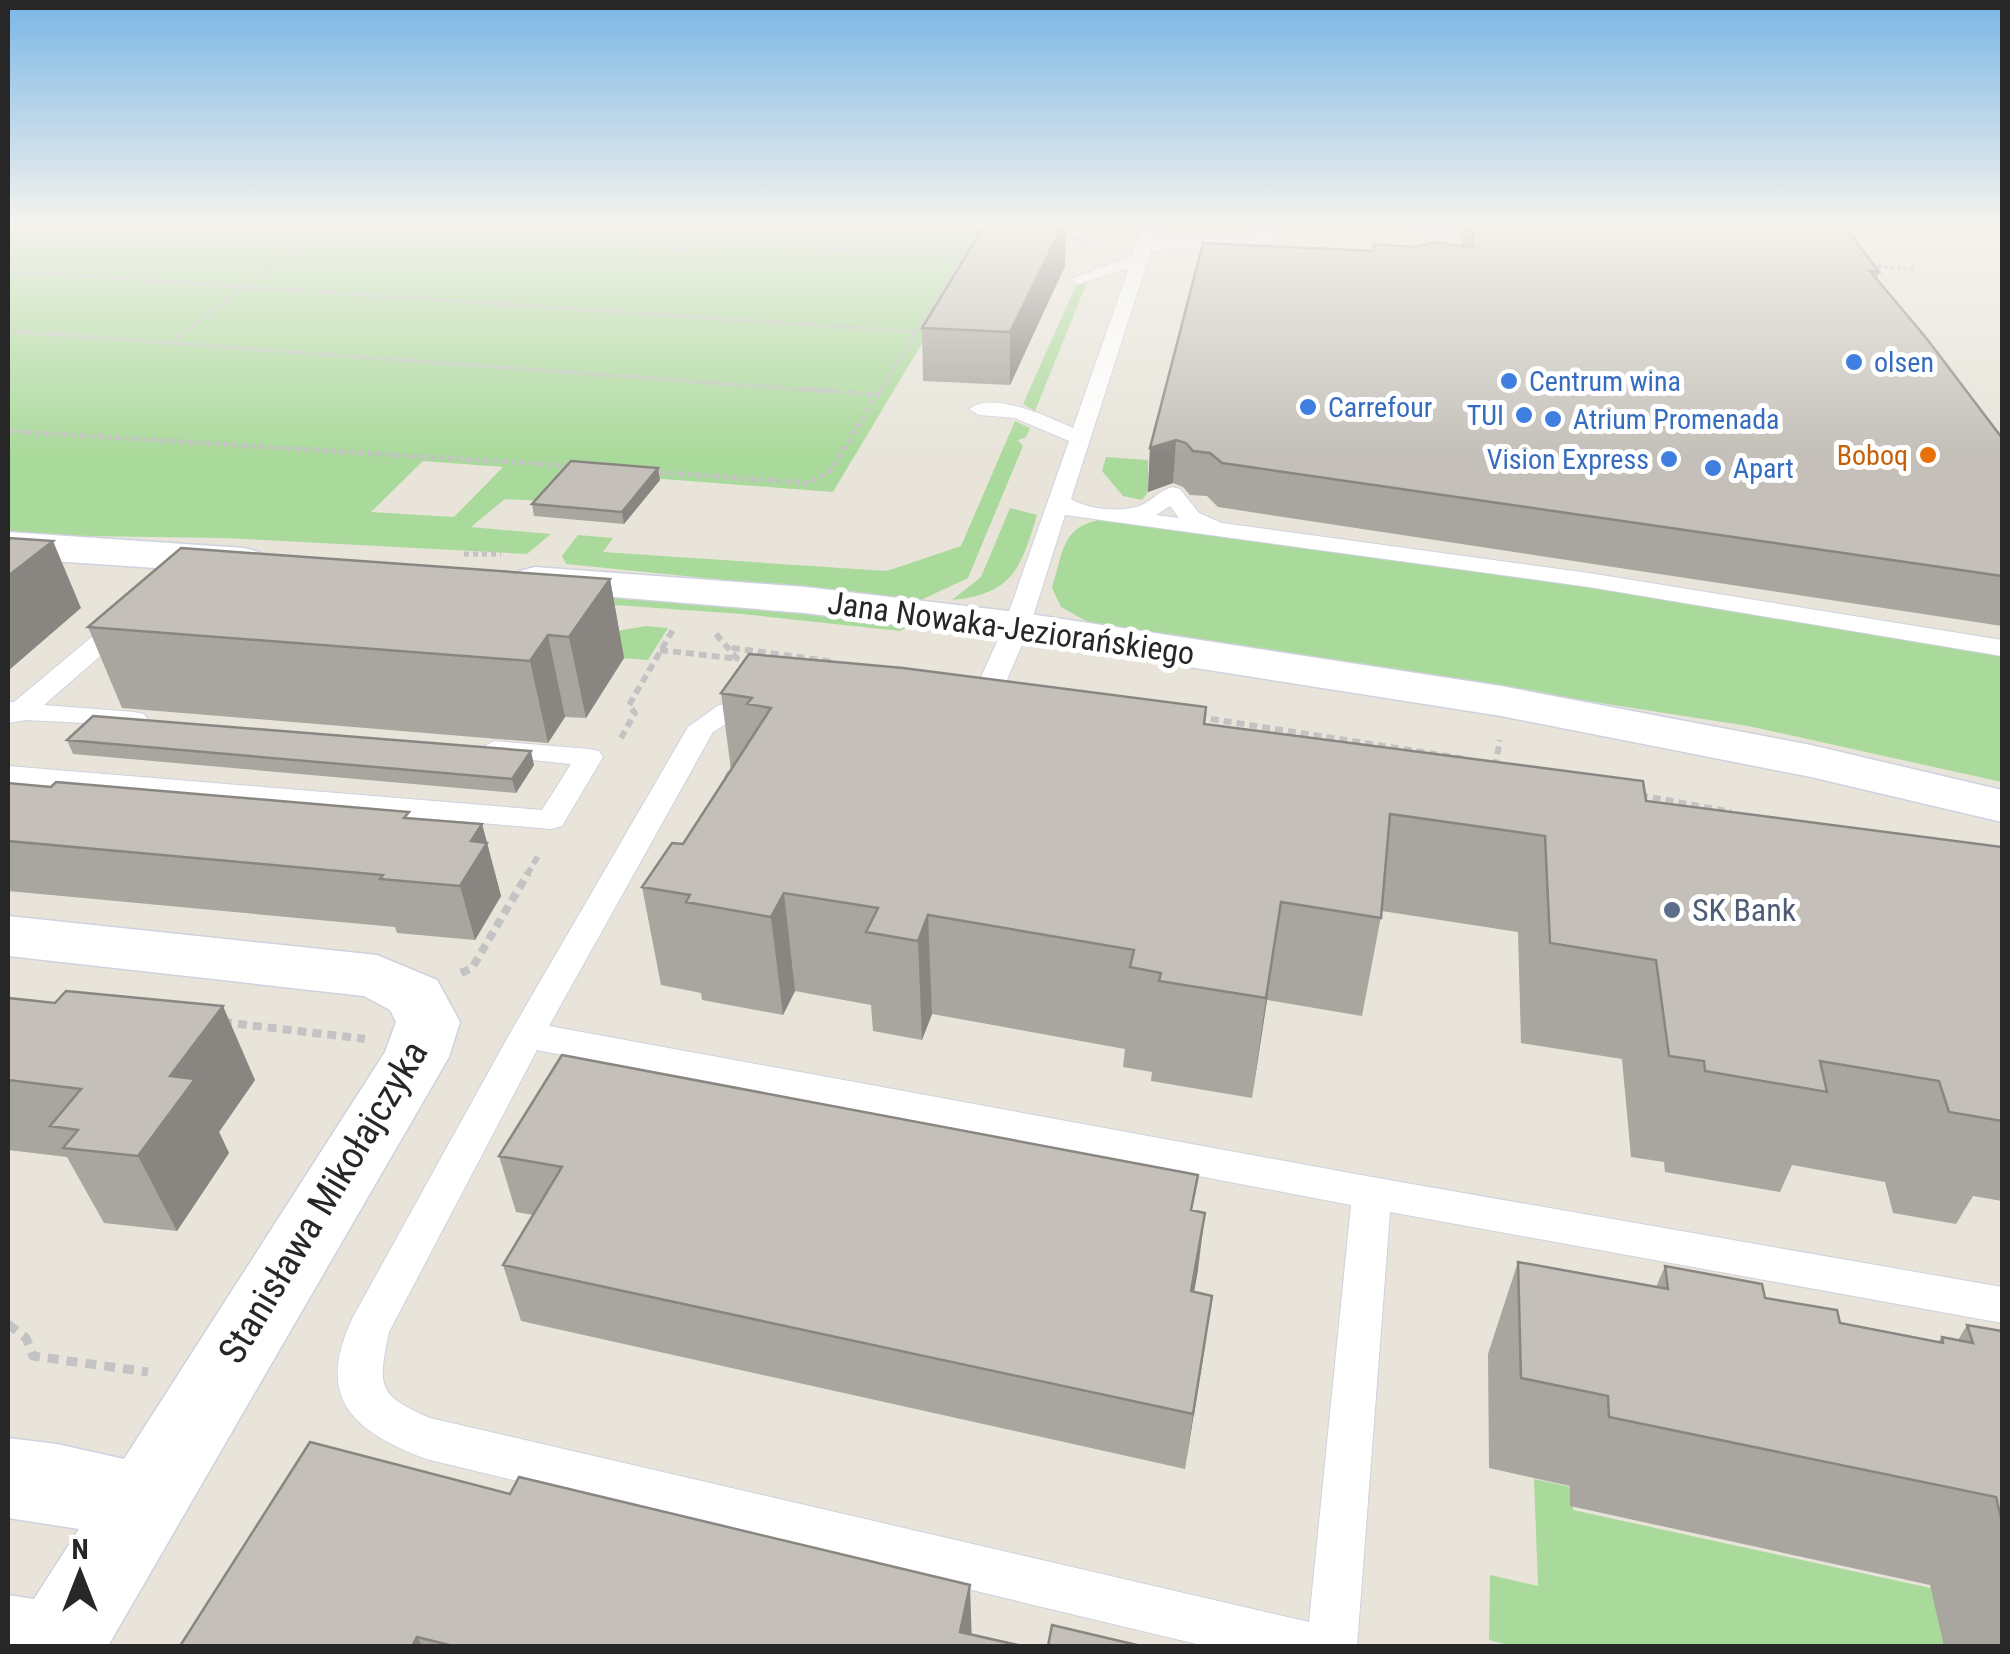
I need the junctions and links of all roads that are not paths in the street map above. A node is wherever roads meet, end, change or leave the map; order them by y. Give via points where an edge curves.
1 (1127, 300) edge
2 (979, 408) dead end
3 (1080, 438) junction
4 (1059, 502) junction
5 (8, 545) edge
6 (274, 563) edge
7 (504, 578) edge
8 (144, 605) edge
9 (1017, 626) junction
10 (2002, 648) edge
11 (777, 706) edge
12 (12, 714) edge
13 (152, 721) edge
14 (972, 732) edge
15 (470, 747) edge
16 (8, 775) edge
17 (2002, 806) edge
18 (8, 936) edge
19 (528, 1035) junction
20 (1372, 1193) junction
21 (2002, 1306) edge
22 (8, 1478) edge
23 (142, 1504) junction
24 (8, 1641) edge
25 (46, 1646) edge
26 (57, 1646) edge
27 (1307, 1646) edge
28 (1332, 1646) edge

1 - 3 lane
2 - 3 lane via 1019,412
3 - 4 lane
4 - 9 lane
4 - 10 lane via 1074,510 1589,580
5 - 6 street via 184,571
7 - 9 street, Jana Nowaka-Jeziorańskiego via 805,600
8 - 12 lane
9 - 14 lane
9 - 17 street, Jana Nowaka-Jeziorańskiego via 1501,701 1812,760
11 - 19 lane via 729,711 702,727
12 - 13 lane
15 - 16 lane via 589,757 551,820
18 - 23 street, Stanisława Mikołajczyka via 377,976 415,996 428,1022 416,1057
19 - 20 lane
19 - 27 lane via 368,1330 356,1376 380,1419 426,1438
20 - 21 lane
20 - 28 lane
22 - 23 street
23 - 26 street, Stanisława Mikołajczyka
24 - 25 street

